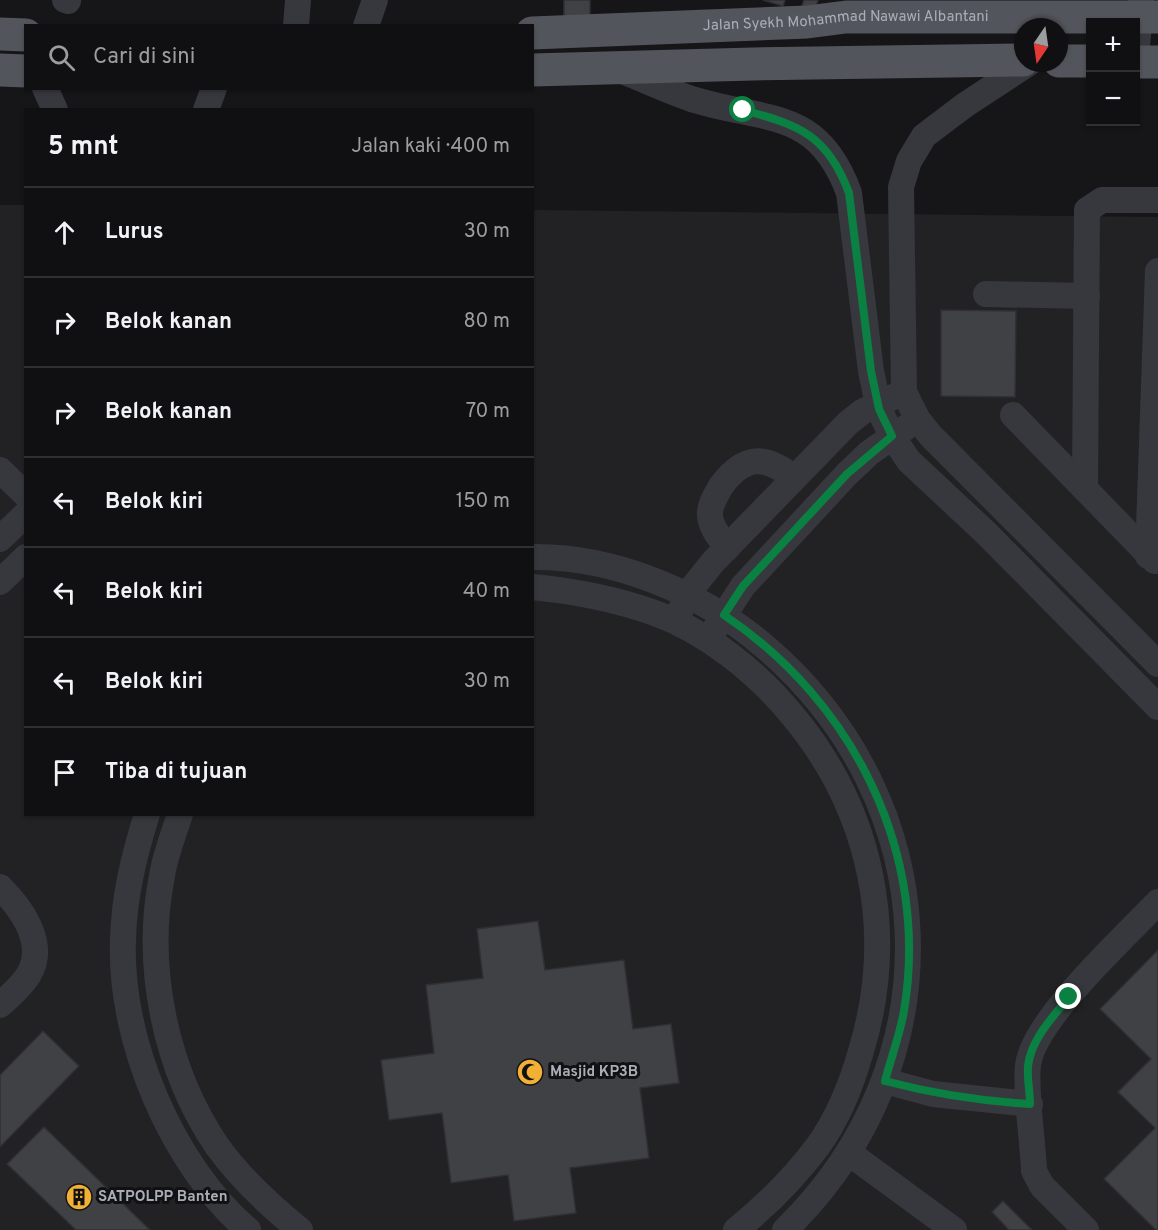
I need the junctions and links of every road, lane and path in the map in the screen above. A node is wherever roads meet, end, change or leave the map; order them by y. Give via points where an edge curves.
1 (298, 0) edge
2 (375, 0) edge
3 (849, 9) edge
4 (1146, 11) edge
5 (296, 24) edge
6 (367, 24) edge
7 (534, 33) edge
8 (0, 34) edge
9 (24, 35) edge
10 (1140, 40) edge
11 (1014, 60) edge
12 (1140, 60) edge
13 (1068, 61) edge
14 (1086, 61) edge
15 (1158, 62) edge
16 (616, 69) junction
17 (0, 70) edge
18 (534, 70) edge
19 (24, 71) edge
20 (1015, 72) edge
21 (46, 90) edge
22 (213, 90) edge
23 (54, 108) edge
24 (207, 108) edge
25 (1158, 200) edge
26 (1158, 271) edge
27 (986, 294) dead end
28 (1087, 296) junction
29 (904, 392) junction
30 (878, 403) junction
31 (1013, 415) dead end
32 (918, 420) junction
33 (892, 436) junction
34 (0, 470) edge
35 (794, 478) junction
36 (1085, 487) junction
37 (24, 493) edge
38 (24, 515) edge
39 (0, 539) edge
40 (727, 548) junction
41 (534, 557) edge
42 (24, 559) edge
43 (1153, 560) edge
44 (0, 582) edge
45 (534, 587) edge
46 (688, 596) junction
47 (724, 615) junction
48 (675, 623) junction
49 (709, 641) junction
50 (1158, 663) edge
51 (1158, 707) edge
52 (146, 816) edge
53 (179, 816) edge
54 (0, 887) edge
55 (1158, 902) edge
56 (0, 1005) edge
57 (885, 1081) junction
58 (1030, 1104) junction
59 (849, 1153) junction
60 (938, 1226) edge
61 (248, 1230) edge
62 (300, 1230) edge
63 (736, 1230) edge
64 (785, 1230) edge
65 (1086, 1230) edge

1 - 5 street
2 - 6 street
3 - 4 main road, Jalan Syekh Mohammad Nawawi Albantani
3 - 7 main road, Jalan Syekh Mohammad Nawawi Albantani via 807,22
4 - 10 street
8 - 9 main road
11 - 16 main road
12 - 15 main road
13 - 14 main road
16 - 18 main road
16 - 30 street via 695,100 784,121 820,142 839,167 849,193
17 - 19 main road
20 - 29 street via 940,122 924,136 909,161 901,187
21 - 23 street
22 - 24 street
25 - 28 street via 1102,200 1087,210
26 - 43 street
27 - 28 street
28 - 36 street
29 - 30 street
29 - 32 street
30 - 33 street
30 - 35 street via 848,423
31 - 36 street
32 - 33 street
32 - 50 street
33 - 47 street via 839,483 743,586
33 - 51 street via 909,461
34 - 37 street
35 - 40 street
35 - 40 street via 783,469 753,460 732,472 712,501 710,514 713,527
36 - 43 street
38 - 39 street
40 - 46 street
41 - 46 street via 610,567
42 - 44 street
45 - 48 street via 586,592 654,612
46 - 47 street
46 - 48 street
47 - 49 street
47 - 57 street via 797,674 843,731 878,796 900,865 909,938 904,1011
48 - 49 street
49 - 63 street via 772,690 817,744 850,806 871,874 879,944 872,1014 852,1082 819,1144 774,1199
52 - 61 street via 130,866 122,941 129,1017 150,1089 185,1157 232,1217
53 - 62 street via 162,875 155,945 163,1016 183,1083 217,1145 262,1200
54 - 56 street via 25,916 34,939 34,962 30,973
55 - 58 street via 1069,997 1037,1039 1028,1066
57 - 58 street via 962,1099
57 - 59 street
58 - 65 street via 1034,1171 1042,1186
59 - 60 street
59 - 64 street via 811,1205

